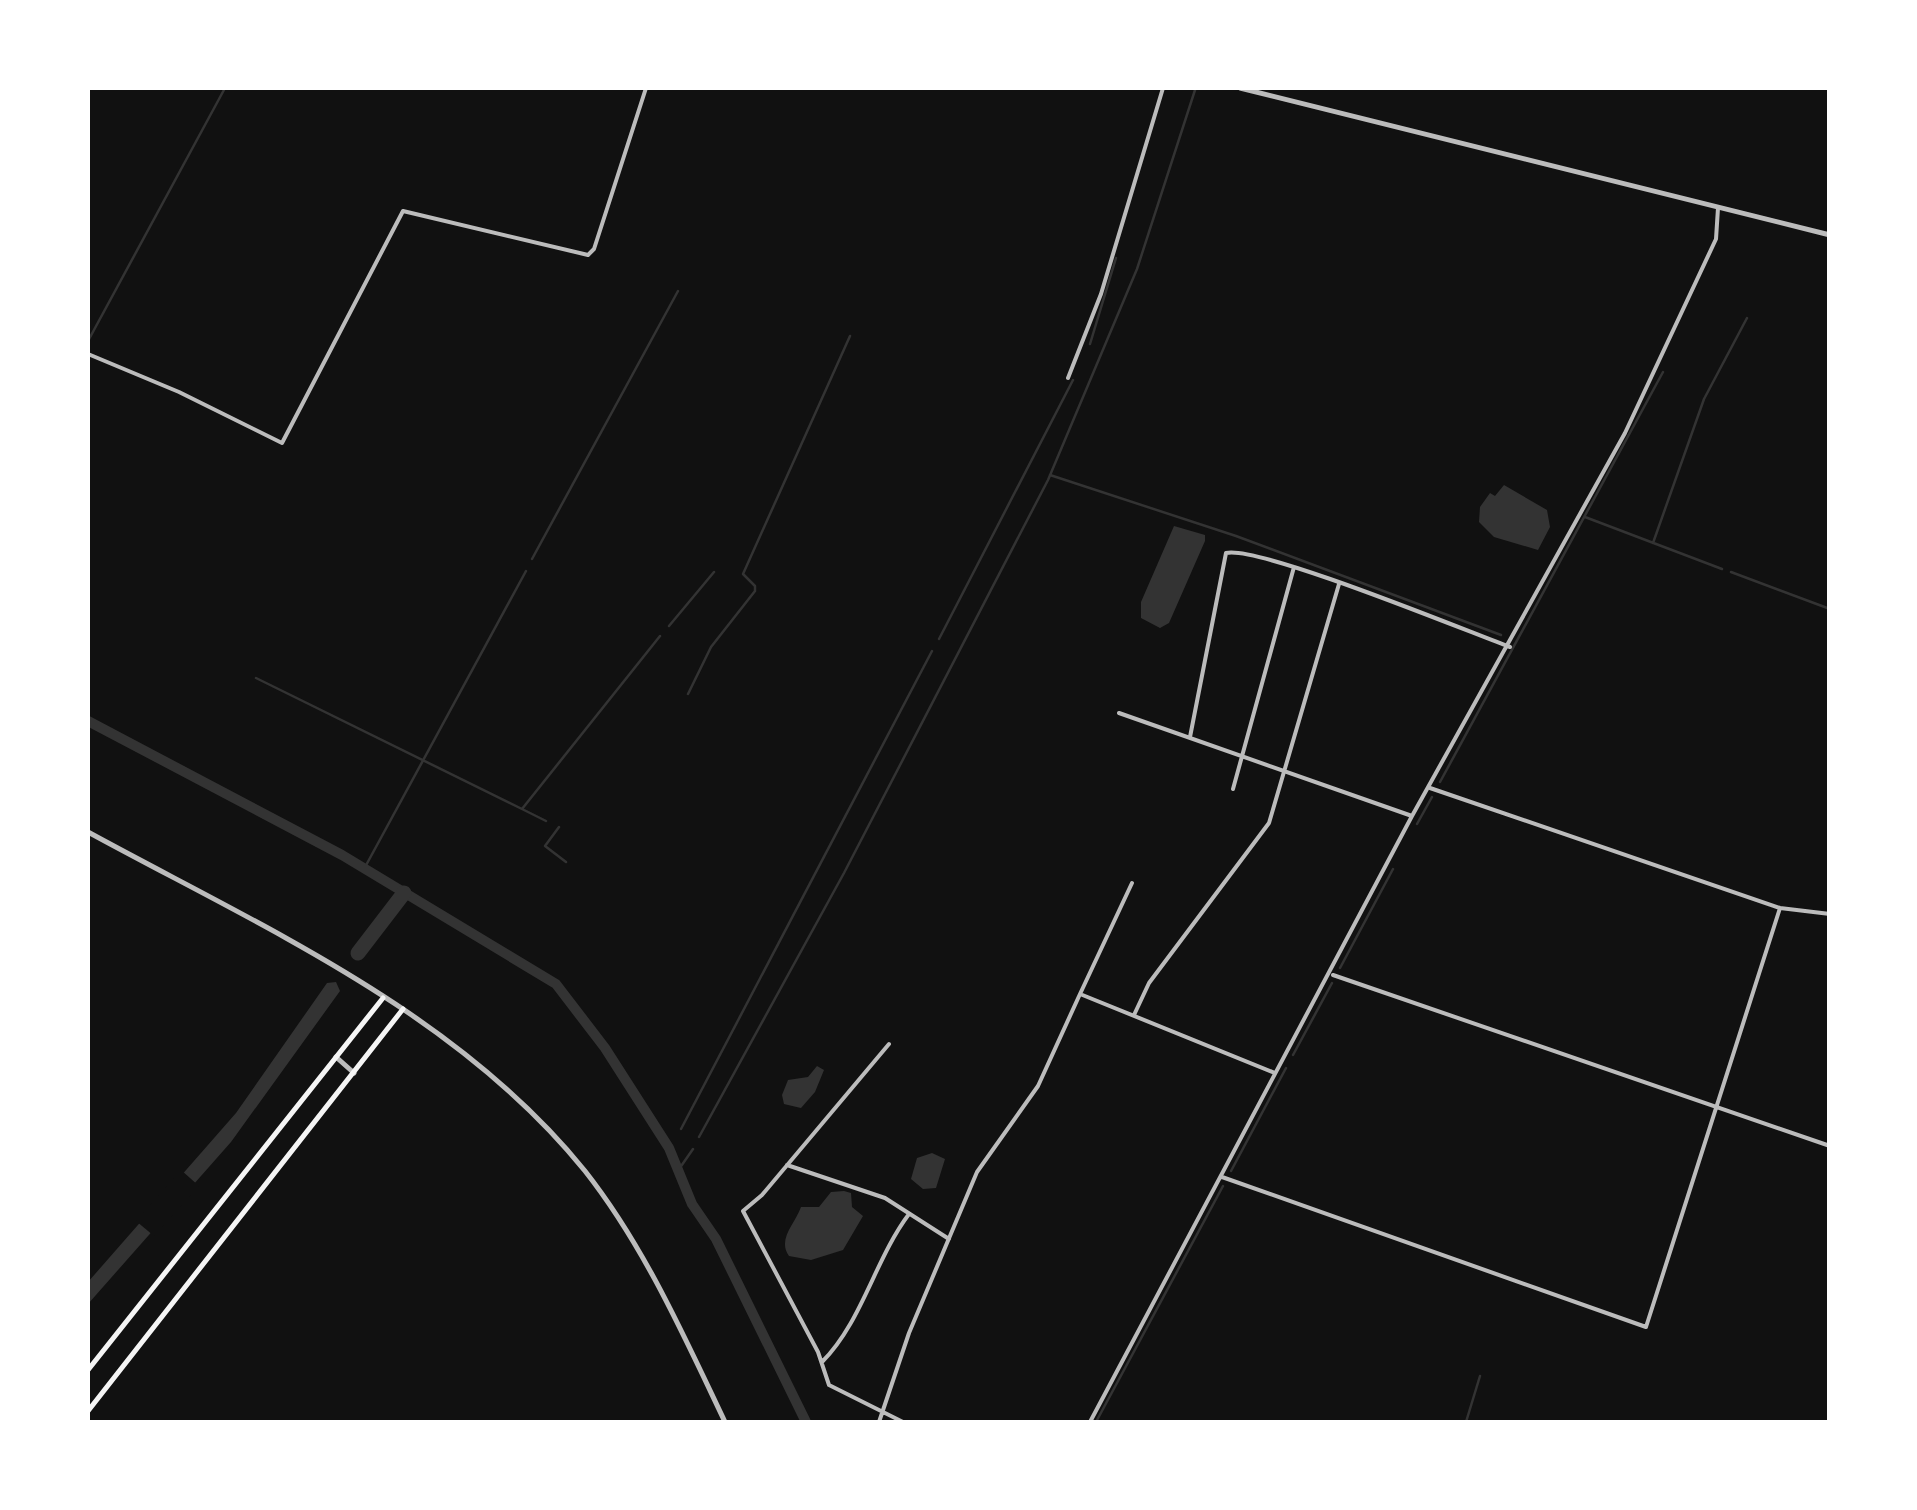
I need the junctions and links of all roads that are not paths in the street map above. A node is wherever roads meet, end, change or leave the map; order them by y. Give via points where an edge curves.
1 (646, 88) edge
2 (1162, 88) edge
3 (1240, 88) edge
4 (1719, 206) junction
5 (1830, 234) edge
6 (88, 354) edge
7 (1068, 378) dead end
8 (1294, 567) junction
9 (1339, 584) junction
10 (1510, 647) junction
11 (1120, 712) dead end
12 (1190, 737) junction
13 (1243, 754) junction
14 (1286, 770) junction
15 (1429, 787) junction
16 (1233, 789) dead end
17 (1412, 816) junction
18 (88, 832) edge
19 (1132, 883) dead end
20 (1780, 908) junction
21 (1830, 914) edge
22 (1331, 974) junction
23 (1080, 994) junction
24 (384, 998) junction
25 (404, 1010) junction
26 (1134, 1015) junction
27 (889, 1044) dead end
28 (336, 1057) junction
29 (354, 1073) junction
30 (1275, 1073) junction
31 (1714, 1106) junction
32 (1830, 1146) edge
33 (787, 1166) junction
34 (1221, 1176) junction
35 (908, 1214) junction
36 (948, 1239) junction
37 (822, 1362) junction
38 (88, 1370) edge
39 (88, 1412) edge
40 (882, 1412) junction
41 (724, 1422) edge
42 (878, 1422) edge
43 (903, 1422) edge
44 (1090, 1422) edge

1 - 6 street via 588,255 403,211 282,443
2 - 7 street via 1101,294
3 - 4 street
4 - 5 street
4 - 10 street via 1716,239 1625,433
8 - 9 street
8 - 12 street via 1226,552
8 - 13 street
9 - 10 street
9 - 14 street
10 - 15 street
11 - 12 street
12 - 13 street
13 - 14 street
13 - 16 street
14 - 17 street
14 - 26 street via 1261,836 1149,984
15 - 17 street
15 - 20 street
17 - 22 street
18 - 24 street
19 - 23 street
20 - 21 street
20 - 31 street
22 - 30 street
22 - 31 street
23 - 26 street
23 - 36 street via 1038,1086 977,1172
24 - 25 street
24 - 28 main road
25 - 29 main road
25 - 41 street via 520,1102 586,1172 667,1299
26 - 30 street
27 - 33 street
28 - 29 street
28 - 38 main road
29 - 39 main road
30 - 34 street
31 - 32 street
31 - 34 street via 1646,1327
33 - 35 street via 876,1194
33 - 37 street via 743,1210
34 - 44 street
35 - 36 street
35 - 37 street via 884,1248 842,1339
36 - 40 street
37 - 40 street via 829,1385
40 - 42 street
40 - 43 street

